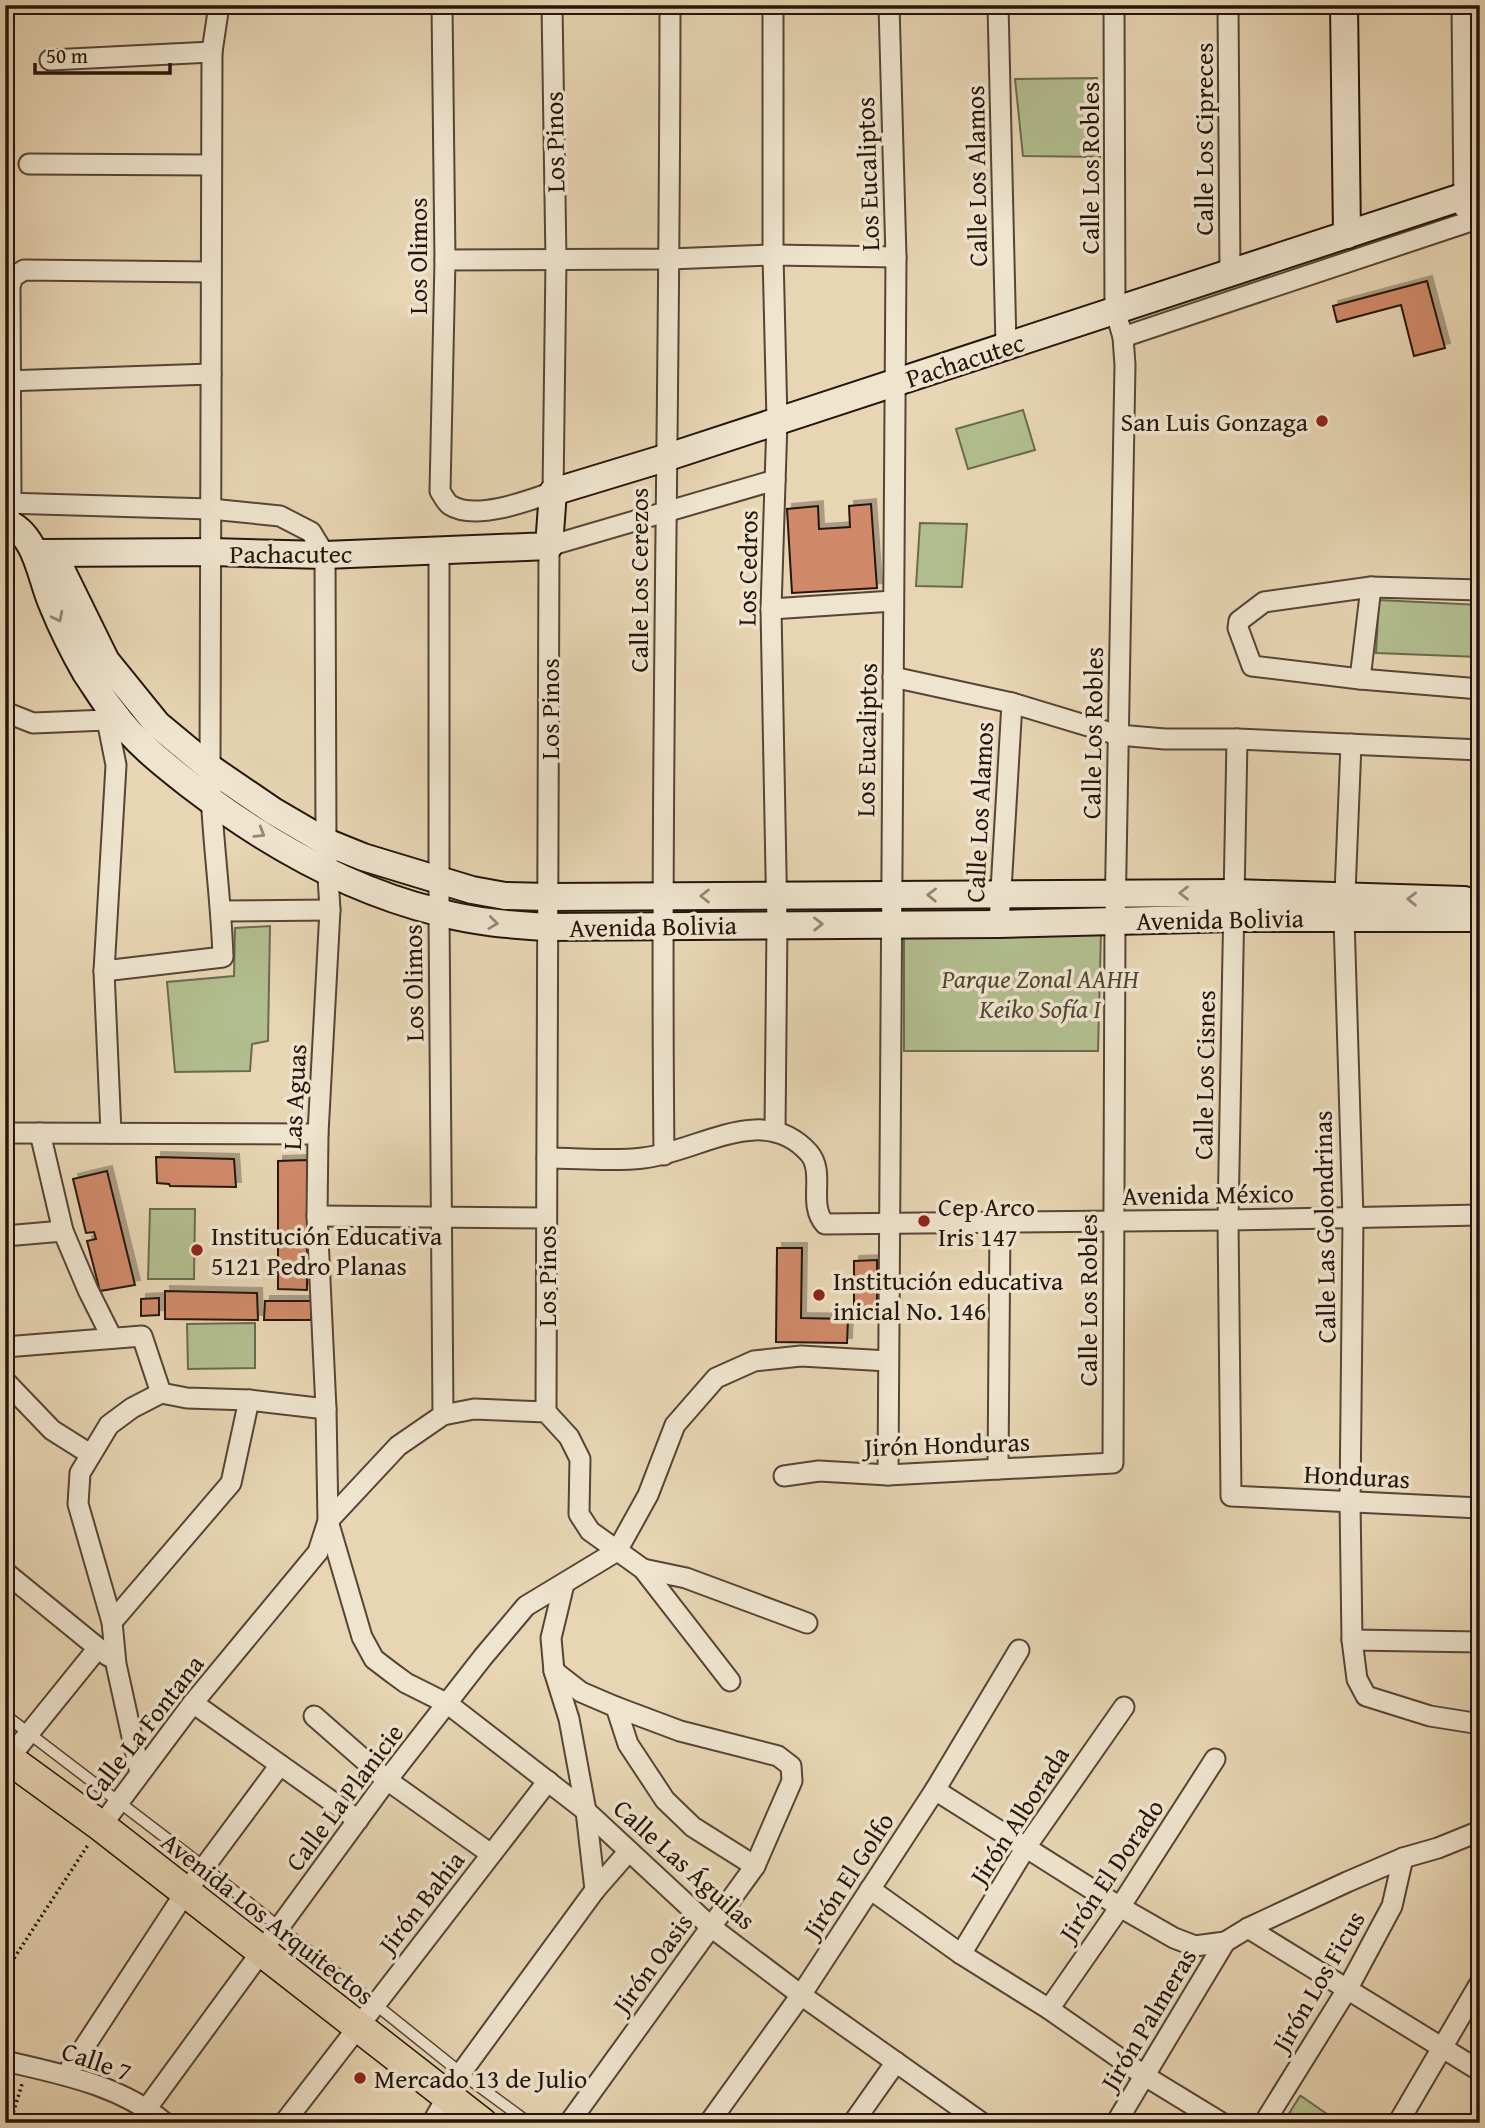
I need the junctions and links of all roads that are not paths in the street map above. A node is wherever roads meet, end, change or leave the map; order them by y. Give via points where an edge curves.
1 (219, 5) edge
2 (442, 5) edge
3 (552, 5) edge
4 (670, 5) edge
5 (773, 5) edge
6 (889, 5) edge
7 (998, 5) edge
8 (1114, 5) edge
9 (1228, 5) edge
10 (1344, 5) edge
11 (1462, 5) edge
12 (212, 52) junction
13 (50, 60) dead end
14 (1471, 66) edge
15 (29, 164) dead end
16 (211, 165) junction
17 (1472, 194) edge
18 (1472, 221) edge
19 (1347, 235) junction
20 (773, 255) junction
21 (896, 257) junction
22 (444, 260) junction
23 (556, 260) junction
24 (670, 260) junction
25 (211, 272) junction
26 (1230, 273) junction
27 (1115, 310) junction
28 (1123, 337) junction
29 (1006, 346) junction
30 (211, 374) junction
31 (8, 381) edge
32 (895, 382) junction
33 (777, 421) junction
34 (665, 458) junction
35 (775, 480) junction
36 (553, 492) junction
37 (449, 504) joint
38 (211, 509) junction
39 (7, 512) edge
40 (665, 512) junction
41 (549, 546) junction
42 (439, 550) junction
43 (211, 552) junction
44 (44, 553) junction
45 (325, 555) junction
46 (1371, 587) junction
47 (1480, 590) edge
48 (893, 601) junction
49 (771, 609) junction
50 (893, 677) junction
51 (1360, 679) junction
52 (1480, 689) edge
53 (1012, 703) junction
54 (5, 712) edge
55 (110, 717) junction
56 (1118, 735) junction
57 (1237, 739) junction
58 (1351, 744) junction
59 (1480, 750) edge
60 (210, 768) junction
61 (211, 801) junction
62 (326, 842) junction
63 (327, 871) junction
64 (439, 882) junction
65 (890, 894) junction
66 (1115, 894) junction
67 (776, 895) junction
68 (1001, 895) junction
69 (662, 896) junction
70 (548, 897) junction
71 (1480, 901) edge
72 (1234, 906) junction
73 (1344, 908) junction
74 (330, 910) junction
75 (222, 911) junction
76 (439, 913) junction
77 (1480, 918) edge
78 (1115, 921) junction
79 (890, 923) junction
80 (777, 924) junction
81 (999, 924) junction
82 (662, 926) junction
83 (548, 927) junction
84 (104, 971) junction
85 (775, 1132) junction
86 (5, 1133) edge
87 (40, 1133) junction
88 (111, 1133) junction
89 (318, 1134) junction
90 (664, 1155) junction
91 (547, 1158) junction
92 (1480, 1215) edge
93 (317, 1216) junction
94 (442, 1217) junction
95 (546, 1218) junction
96 (1353, 1218) junction
97 (1228, 1220) junction
98 (1114, 1222) junction
99 (1000, 1223) junction
100 (889, 1224) junction
101 (63, 1231) junction
102 (5, 1236) edge
103 (112, 1338) junction
104 (5, 1347) edge
105 (888, 1361) junction
106 (5, 1381) edge
107 (161, 1393) junction
108 (249, 1400) junction
109 (326, 1409) junction
110 (546, 1412) junction
111 (443, 1415) junction
112 (90, 1454) junction
113 (1113, 1463) joint
114 (998, 1469) junction
115 (888, 1475) junction
116 (784, 1476) dead end
117 (1231, 1496) joint
118 (1350, 1502) junction
119 (1480, 1508) edge
120 (328, 1521) junction
121 (617, 1551) junction
122 (643, 1569) junction
123 (5, 1572) edge
124 (564, 1584) junction
125 (112, 1622) junction
126 (807, 1623) dead end
127 (362, 1637) joint
128 (1352, 1640) junction
129 (1480, 1642) edge
130 (98, 1648) junction
131 (1019, 1650) dead end
132 (116, 1664) junction
133 (554, 1671) junction
134 (730, 1681) dead end
135 (193, 1703) junction
136 (448, 1704) junction
137 (616, 1707) junction
138 (1124, 1707) dead end
139 (5, 1715) edge
140 (314, 1716) dead end
141 (1480, 1724) edge
142 (29, 1735) junction
143 (7, 1759) edge
144 (1215, 1759) dead end
145 (280, 1765) junction
146 (139, 1773) junction
147 (387, 1780) junction
148 (548, 1781) junction
149 (936, 1790) junction
150 (119, 1801) junction
151 (586, 1811) junction
152 (358, 1820) junction
153 (101, 1826) junction
154 (1480, 1831) edge
155 (1026, 1847) junction
156 (629, 1851) junction
157 (491, 1854) junction
158 (1403, 1858) junction
159 (755, 1866) junction
160 (204, 1867) junction
161 (870, 1889) junction
162 (594, 1890) junction
163 (185, 1893) junction
164 (1121, 1907) junction
165 (281, 1927) junction
166 (711, 1927) junction
167 (1248, 1928) junction
168 (1225, 1942) junction
169 (262, 1952) junction
170 (961, 1954) junction
171 (1480, 1983) edge
172 (1348, 1988) junction
173 (801, 1995) junction
174 (376, 2004) junction
175 (1049, 2009) junction
176 (357, 2027) junction
177 (1443, 2048) junction
178 (5, 2061) edge
179 (896, 2062) junction
180 (1480, 2071) edge
181 (66, 2075) junction
182 (1145, 2076) junction
183 (454, 2085) junction
184 (148, 2108) junction
185 (165, 2123) edge
186 (284, 2123) edge
187 (432, 2123) edge
188 (482, 2123) edge
189 (528, 2123) edge
190 (569, 2123) edge
191 (709, 2123) edge
192 (853, 2123) edge
193 (982, 2123) edge
194 (1116, 2123) edge
195 (1222, 2123) edge
196 (1264, 2123) edge
197 (1398, 2123) edge

1 - 12 street
2 - 22 street, Los Olimos
3 - 23 street, Los Pinos
4 - 24 street, Calle Los Cerezos
5 - 20 street, Los Cedros
6 - 21 street, Los Eucaliptos
7 - 29 street, Calle Los Alamos
8 - 27 street, Calle Los Robles
9 - 26 street, Calle Los Cipreces
10 - 19 main road
11 - 14 street
12 - 13 street
12 - 16 street
14 - 17 street
15 - 16 street
16 - 25 street
17 - 18 street
17 - 19 main road, Pachacutec
18 - 28 street
19 - 26 main road, Pachacutec
20 - 21 street
20 - 24 street
20 - 33 street, Los Cedros
21 - 32 street, Los Eucaliptos
22 - 23 street
22 - 37 street, Los Olimos via 440,491
23 - 24 street
23 - 36 street, Los Pinos
24 - 34 street, Calle Los Cerezos
25 - 30 street
25 - 31 street via 24,271 13,277 9,286
26 - 27 main road, Pachacutec
27 - 28 street, Calle Los Robles
27 - 29 main road, Pachacutec
28 - 56 street, Calle Los Robles
29 - 32 main road, Pachacutec
30 - 31 street
30 - 38 street
31 - 39 street
32 - 33 main road, Pachacutec
32 - 48 street, Los Eucaliptos
33 - 34 main road, Pachacutec
33 - 35 street, Los Cedros
34 - 36 main road, Pachacutec
34 - 40 street, Calle Los Cerezos
35 - 40 street
35 - 49 street, Los Cedros
36 - 37 street, Pachacutec via 508,508 465,510
36 - 41 main road, Los Pinos
38 - 39 street
38 - 43 street
38 - 45 street via 280,516 311,533
39 - 44 main road, Avenida Bolivia
40 - 41 street
40 - 69 street, Calle Los Cerezos
41 - 42 main road, Pachacutec
41 - 70 street, Los Pinos
42 - 45 main road, Pachacutec
42 - 64 street, Los Olimos
43 - 44 main road, Pachacutec
43 - 45 main road, Pachacutec
43 - 60 street
44 -> 55 main road, Avenida Bolivia via 52,605
44 - 60 main road, Avenida Bolivia via 106,661 157,724
45 - 62 street, Las Aguas
46 - 47 street
46 - 51 street
46 - 51 street via 1264,602 1239,621 1238,628 1252,666
48 - 49 street
48 - 50 street, Los Eucaliptos
49 - 67 street, Los Cedros
50 - 53 street
50 - 65 street, Los Eucaliptos
51 - 52 street
53 - 56 street
53 - 68 street, Calle Los Alamos
54 - 55 street via 33,723
55 - 61 main road, Avenida Bolivia
55 - 84 street via 116,765
56 - 57 street
56 - 66 street, Calle Los Robles
57 - 58 street
57 - 72 street, Calle Los Cisnes
58 - 59 street
58 - 73 street, Calle Las Golondrinas
60 - 61 street
60 - 62 main road, Avenida Bolivia
61 -> 63 main road, Avenida Bolivia
61 - 75 street
62 - 63 street, Las Aguas
62 - 64 main road, Avenida Bolivia
63 - 74 street, Las Aguas
63 - 76 main road, Avenida Bolivia
64 - 70 main road, Avenida Bolivia via 505,896
64 - 76 street, Los Olimos
65 - 67 main road, Avenida Bolivia
68 -> 65 main road, Avenida Bolivia
65 - 79 street, Los Eucaliptos
66 - 68 main road, Avenida Bolivia
72 -> 66 main road, Avenida Bolivia
66 - 78 street, Calle Los Robles
67 -> 69 main road, Avenida Bolivia
67 - 80 street, Los Cedros
68 - 81 street, Calle Los Alamos
69 - 70 main road, Avenida Bolivia
69 - 82 street, Calle Los Cerezos
70 - 83 street, Los Pinos
71 -> 73 main road, Avenida Bolivia
72 - 73 main road, Avenida Bolivia
72 - 78 main road, Avenida Bolivia
72 - 97 street, Calle Los Cisnes
73 - 77 main road, Avenida Bolivia
73 - 96 street, Calle Las Golondrinas
74 - 75 street
74 - 89 street, Las Aguas
75 - 84 street via 223,957
76 -> 83 main road, Avenida Bolivia
76 - 94 street, Los Olimos
78 - 81 main road, Avenida Bolivia
78 - 98 street, Calle Los Robles
80 -> 79 main road, Avenida Bolivia
79 - 81 main road, Avenida Bolivia
79 - 100 street, Los Eucaliptos
80 - 82 main road, Avenida Bolivia
80 - 85 street, Los Cedros
82 - 83 main road, Avenida Bolivia
82 - 90 street, Calle Los Cerezos
83 - 91 street, Los Pinos
84 - 88 street
85 - 90 street, Avenida México via 747,1129
85 - 100 street, Avenida México via 788,1136 812,1157 816,1205 825,1224
86 - 87 street
87 - 88 street
87 - 101 street
88 - 89 street
89 - 93 street, Las Aguas
90 - 91 street, Avenida México
91 - 95 street, Los Pinos
92 - 96 street, Avenida México
93 - 94 street
93 - 109 street, Las Aguas
94 - 95 street
94 - 111 street, Los Olimos
95 - 110 street, Los Pinos
96 - 97 street, Avenida México
96 - 118 street, Calle Las Golondrinas
97 - 98 street, Avenida México
97 - 117 street, Calle Los Cisnes
98 - 99 street, Avenida México
98 - 113 street, Calle Los Robles
99 - 100 street, Avenida México
99 - 114 street
100 - 105 street, Los Eucaliptos
101 - 102 street
101 - 103 street
103 - 104 street
103 - 107 street via 142,1336
105 - 115 street, Los Eucaliptos
105 - 121 street via 802,1356 754,1361 716,1378 675,1425 648,1495
106 - 112 street via 52,1430
107 - 108 street
107 - 112 street via 109,1425
108 - 109 street
108 - 125 street via 232,1483
109 - 120 street, Las Aguas
110 - 111 street via 474,1409
110 - 121 street via 569,1437 580,1459 579,1514 590,1531
111 - 120 street via 398,1446
112 - 125 street via 80,1473 78,1504
113 - 114 street, Jirón Honduras
114 - 115 street, Jirón Honduras
115 - 116 street, Jirón Honduras via 819,1471
117 - 118 street, Honduras
118 - 119 street, Honduras
118 - 128 street, Calle Las Golondrinas
120 - 127 street, Las Aguas
120 - 135 street, Calle La Fontana via 318,1552
121 - 122 street
121 - 124 street, Calle La Planicie
122 - 126 street via 686,1578
122 - 134 street
123 - 130 street
124 - 133 street via 551,1638
124 - 136 street, Calle La Planicie via 526,1606
125 - 132 street
127 - 136 street, Calle Las Águilas via 374,1659
128 - 129 street
128 - 141 street, Calle Las Golondrinas via 1360,1688 1366,1696 1430,1716
130 - 132 street
130 - 142 street
131 - 149 street, Jirón El Golfo
132 - 146 street
133 - 137 street via 581,1692
133 - 151 street via 569,1719
135 - 145 street
135 - 146 street, Calle La Fontana
136 - 147 street, Calle La Planicie
136 - 148 street, Calle Las Águilas
137 - 159 street via 628,1744 665,1800 693,1827
137 - 159 street, Jirón Oasis via 680,1731 778,1756 791,1766 792,1781
138 - 155 street, Jirón Alborada
139 - 142 lane, Avenida Los Arquitectos
140 - 147 street
142 - 143 street
142 - 150 lane, Avenida Los Arquitectos
143 - 153 main road, Avenida Los Arquitectos
144 - 164 street, Jirón El Dorado
145 - 152 street
145 - 160 street
146 - 150 street, Calle La Fontana
147 - 152 street, Calle La Planicie
147 - 157 street
148 - 151 street, Calle Las Águilas
148 - 157 street, Jirón Bahia
149 - 155 street
149 - 161 street, Jirón El Golfo
150 - 153 street, Calle La Fontana
150 - 160 lane, Avenida Los Arquitectos
151 - 156 street, Calle Las Águilas
151 - 162 street
152 - 165 street, Calle La Planicie
153 - 163 main road, Avenida Los Arquitectos
154 - 158 street
155 - 164 street
155 - 170 street, Jirón Alborada
156 - 162 street
156 - 166 street, Calle Las Águilas
157 - 174 street, Jirón Bahia
158 - 167 street
158 - 172 street, Jirón Los Ficus via 1392,1906
159 - 166 street, Jirón Oasis
160 - 163 street
160 - 165 lane, Avenida Los Arquitectos
161 - 170 street
161 - 173 street, Jirón El Golfo
162 - 183 street
163 - 169 main road, Avenida Los Arquitectos
163 - 181 street
164 - 168 street via 1195,1946
164 - 175 street, Jirón El Dorado
165 - 169 street, Calle La Planicie
165 - 174 lane, Avenida Los Arquitectos
166 - 173 street, Calle Las Águilas
166 - 190 street, Jirón Oasis
167 - 168 street
167 - 172 street
168 - 182 street, Jirón Palmeras
169 - 176 main road, Avenida Los Arquitectos
169 - 184 street, Calle La Planicie
170 - 175 street
171 - 177 street
172 - 177 street
172 - 196 street, Jirón Los Ficus
173 - 179 street, Calle Las Águilas
173 - 191 street, Jirón El Golfo
174 - 176 street, Jirón Bahia
174 - 183 lane, Avenida Los Arquitectos
175 - 182 street
176 - 183 main road, Avenida Los Arquitectos
176 - 186 street, Jirón Bahia
177 - 180 street
177 - 197 street
178 - 181 street, Calle 7
179 - 192 street
179 - 193 street, Calle Las Águilas
181 - 184 street, Calle 7
182 - 194 street, Jirón Palmeras
182 - 195 street
183 - 187 street
183 - 188 main road, Avenida Los Arquitectos
183 - 189 lane, Avenida Los Arquitectos
184 - 185 street, Calle 7

